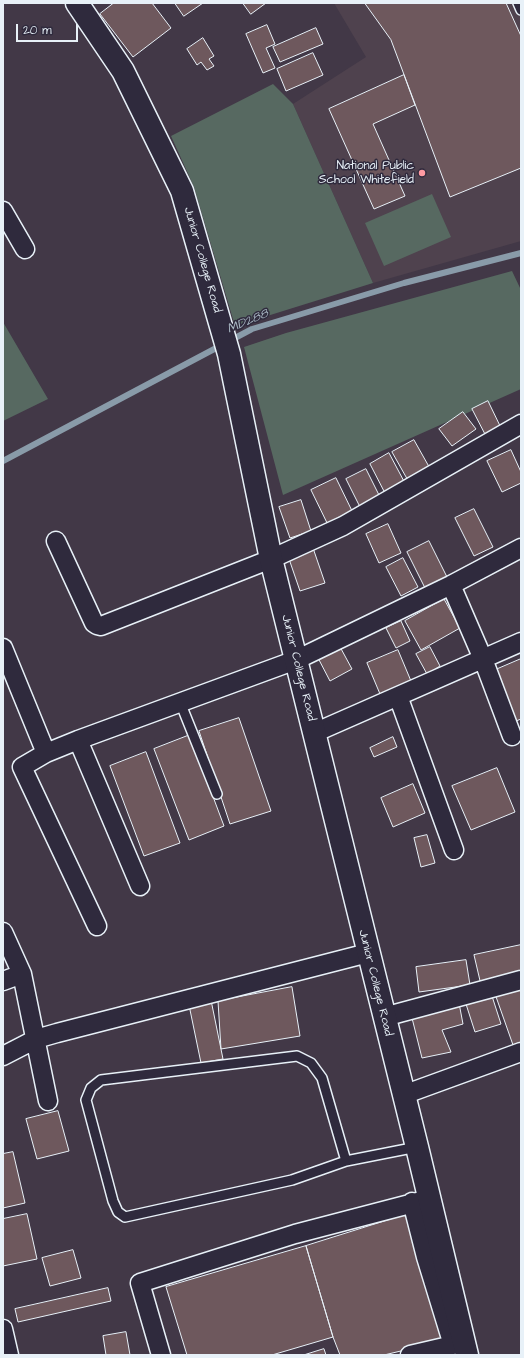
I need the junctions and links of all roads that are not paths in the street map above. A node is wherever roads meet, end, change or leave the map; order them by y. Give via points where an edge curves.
1 (77, 3) edge
2 (518, 3) edge
3 (521, 10) edge
4 (3, 211) edge
5 (26, 249) dead end
6 (521, 424) edge
7 (56, 541) dead end
8 (521, 548) edge
9 (271, 559) junction
10 (451, 585) junction
11 (521, 642) edge
12 (3, 648) edge
13 (483, 659) junction
14 (296, 660) junction
15 (398, 696) junction
16 (180, 702) junction
17 (314, 733) junction
18 (512, 736) dead end
19 (78, 740) junction
20 (46, 753) junction
21 (217, 794) dead end
22 (454, 850) dead end
23 (140, 886) dead end
24 (97, 926) dead end
25 (3, 932) edge
26 (368, 952) junction
27 (22, 974) junction
28 (3, 980) edge
29 (521, 980) edge
30 (384, 1017) junction
31 (36, 1039) junction
32 (521, 1052) edge
33 (3, 1056) edge
34 (403, 1095) junction
35 (48, 1101) dead end
36 (417, 1147) junction
37 (346, 1161) junction
38 (421, 1201) junction
39 (434, 1256) junction
40 (3, 1329) edge
41 (9, 1355) edge
42 (162, 1355) edge
43 (410, 1355) edge
44 (467, 1355) edge

1 - 9 street, Junior College Road via 123,70 182,191 229,354
2 - 3 lane
4 - 5 street
6 - 9 street via 343,526
7 - 9 street via 94,623 101,626
8 - 10 street
9 - 14 street, Junior College Road
10 - 13 street
10 - 14 street
11 - 13 street
12 - 20 street
13 - 15 street
13 - 18 street
14 - 16 street
14 - 17 street, Junior College Road
15 - 17 street
15 - 22 street
16 - 19 street
16 - 21 lane
17 - 26 street, Junior College Road
19 - 20 street
19 - 23 street
20 - 24 street via 22,767
25 - 27 street
26 - 30 street, Junior College Road
26 - 31 street
27 - 28 street
27 - 31 street
29 - 30 street
30 - 34 street, Junior College Road
31 - 33 street
31 - 35 street
32 - 34 street
34 - 36 street, Junior College Road
36 - 37 lane
36 - 38 street, Junior College Road
37 - 37 lane via 322,1078 311,1063 298,1056 101,1080 90,1088 86,1100 113,1201 118,1212 125,1217 292,1180
38 - 39 street, Junior College Road
38 - 42 street via 295,1234 140,1283
39 - 43 street via 453,1345
39 - 44 street, Junior College Road
40 - 41 street

